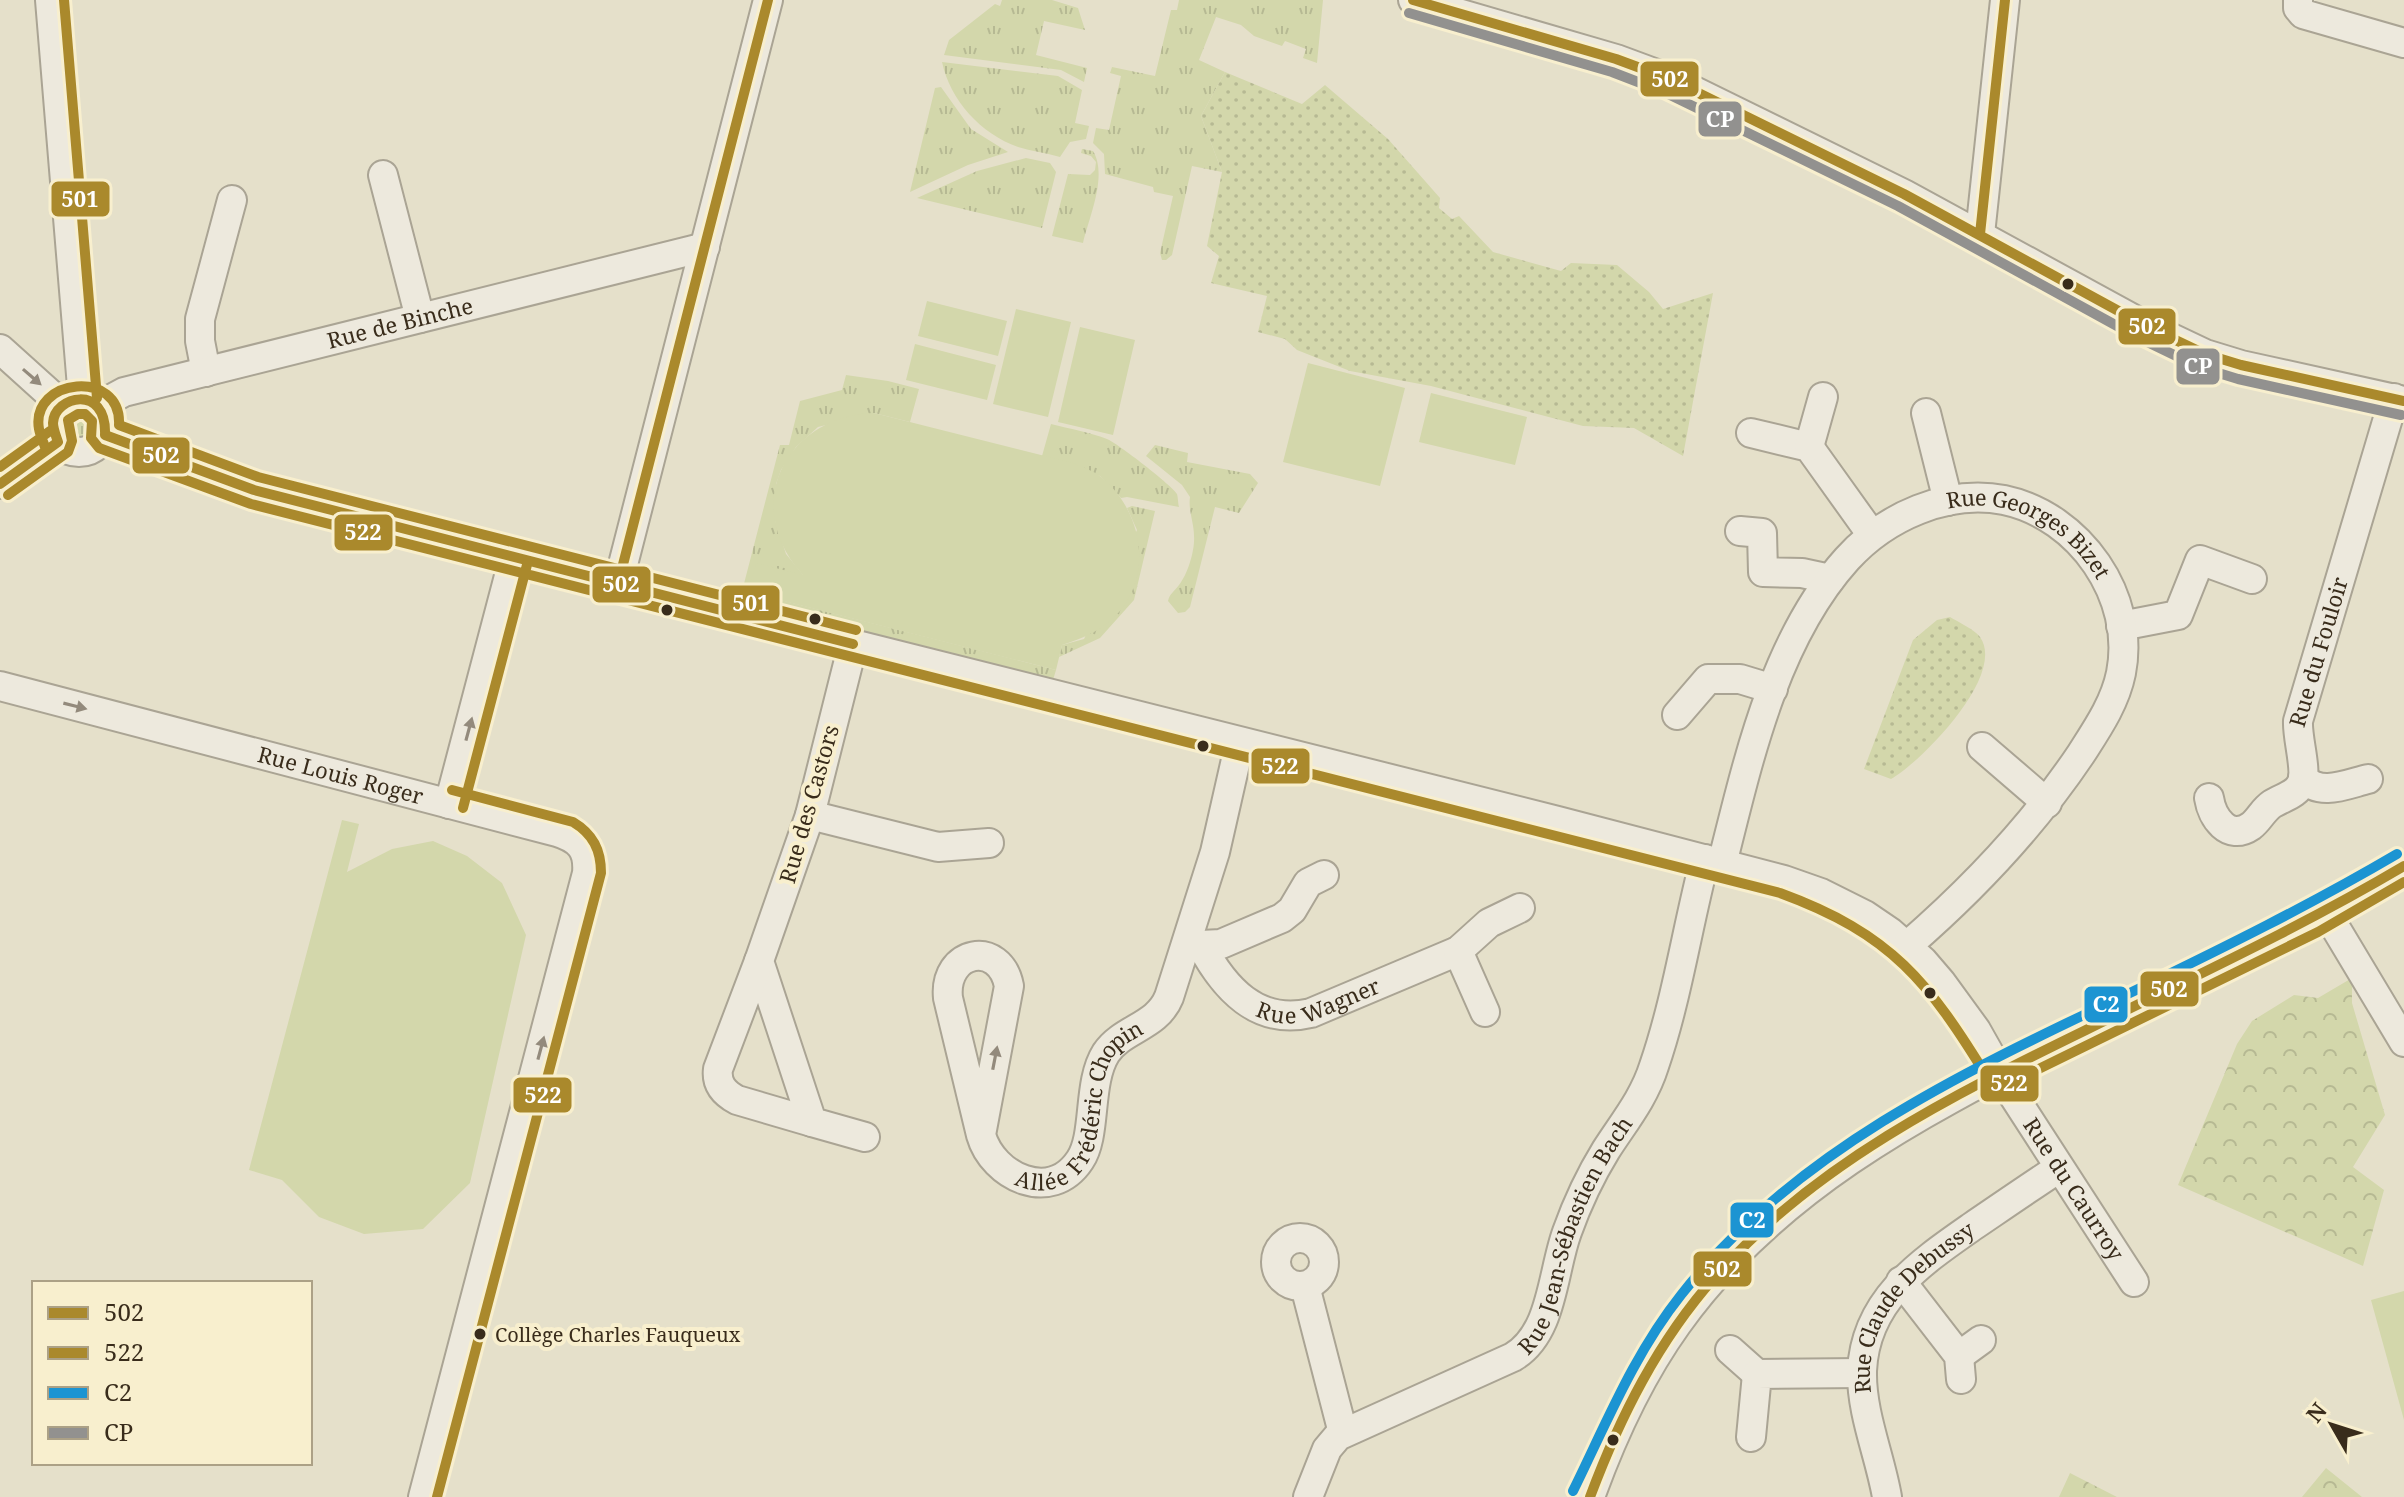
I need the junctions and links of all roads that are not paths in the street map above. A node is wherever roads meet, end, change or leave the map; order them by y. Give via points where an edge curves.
1 (50, 0) edge
2 (768, 0) edge
3 (1413, 0) edge
4 (2005, 0) edge
5 (2298, 0) edge
6 (2404, 43) edge
7 (383, 175) dead end
8 (232, 200) dead end
9 (1980, 234) junction
10 (705, 247) junction
11 (420, 318) junction
12 (0, 349) edge
13 (206, 372) junction
14 (1823, 397) dead end
15 (2399, 399) edge
16 (90, 402) junction
17 (57, 410) junction
18 (1926, 413) dead end
19 (1751, 433) dead end
20 (105, 435) junction
21 (58, 442) junction
22 (1809, 447) junction
23 (0, 484) edge
24 (1948, 501) junction
25 (1740, 531) dead end
26 (1872, 535) junction
27 (514, 557) junction
28 (1830, 579) junction
29 (2252, 579) dead end
30 (618, 584) junction
31 (2121, 626) junction
32 (853, 644) junction
33 (0, 686) edge
34 (1773, 689) junction
35 (1677, 715) dead end
36 (1240, 742) junction
37 (1982, 747) dead end
38 (2303, 778) junction
39 (2368, 779) dead end
40 (2209, 798) dead end
41 (2047, 803) junction
42 (449, 804) junction
43 (810, 815) junction
44 (989, 843) dead end
45 (1713, 861) junction
46 (2404, 866) edge
47 (1324, 875) dead end
48 (1520, 908) dead end
49 (2326, 912) junction
50 (1195, 943) junction
51 (1907, 946) junction
52 (1458, 951) junction
53 (759, 961) junction
54 (1485, 1012) dead end
55 (2404, 1042) edge
56 (2000, 1072) junction
57 (812, 1122) junction
58 (981, 1135) junction
59 (865, 1137) dead end
60 (2059, 1168) junction
61 (1901, 1281) junction
62 (2134, 1282) dead end
63 (1305, 1286) dead end
64 (1730, 1350) dead end
65 (1967, 1358) dead end
66 (1862, 1373) junction
67 (1757, 1374) junction
68 (1343, 1433) junction
69 (1751, 1437) dead end
70 (423, 1497) edge
71 (1308, 1497) edge
72 (1587, 1497) edge
73 (1887, 1497) edge

1 - 16 street
2 - 10 street
3 - 9 street via 1652,72
4 - 9 street
5 - 6 street via 2303,14
7 - 11 street
8 - 13 street via 200,319
9 - 15 street via 2205,354
10 - 11 street, Rue de Binche
10 - 30 street
11 - 13 street, Rue de Binche
12 -> 17 street via 50,394
13 - 16 street, Rue de Binche
14 - 22 street
15 - 38 street, Rue du Fouloir via 2298,721
16 - 17 street via 69,401
16 - 20 street via 106,419
17 - 21 street via 52,425
18 - 24 street
19 - 22 street
20 - 21 street via 84,452
20 - 27 street, Rue du Caurroy via 245,487
21 - 23 street
22 - 26 street
24 - 26 street, Rue Georges Bizet
24 - 31 street, Rue Georges Bizet via 2002,500 2054,522 2103,573
25 - 28 street via 1762,533 1763,572
26 - 28 street, Rue Georges Bizet
27 - 30 street, Rue du Caurroy
42 -> 27 street
28 - 34 street, Rue Georges Bizet
29 - 31 street via 2200,560 2178,615
30 - 32 street, Rue du Caurroy
31 - 41 street, Rue Georges Bizet via 2123,658 2114,697
32 - 36 street, Rue du Caurroy
32 - 43 street, Rue des Castors
33 -> 42 street, Rue Louis Roger
34 - 35 street via 1740,679 1708,679
34 - 45 street, Rue Georges Bizet
36 - 45 street, Rue du Caurroy
36 - 50 street
37 - 41 street
38 - 39 street via 2325,789
38 - 40 street via 2296,791 2245,829 2220,824
41 - 51 street, Rue Georges Bizet via 1982,877
70 -> 42 street, Rue Louis Roger via 587,873 586,853 566,834
43 - 44 street via 938,847
43 - 53 street, Rue des Castors
45 - 51 street, Rue du Caurroy via 1834,898
45 - 68 street, Rue Jean-Sébastien Bach via 1655,1066 1639,1102 1583,1191 1532,1342 1513,1357
46 - 49 street
47 - 50 street via 1308,883 1282,918 1233,940 1211,946
48 - 52 street, Rue Wagner via 1489,923
49 - 55 street
49 - 56 street
50 - 52 street, Rue Wagner via 1235,993 1272,1014 1292,1017
50 - 58 street, Allée Frédéric Chopin via 1166,1006 1152,1021 1117,1041 1101,1063 1084,1152 1075,1166 1054,1181 1037,1182 1010,1173 989,1155
51 - 56 street, Rue du Caurroy via 1959,1005
52 - 54 street
53 - 57 street
53 - 57 street, Rue des Castors via 718,1069 719,1084 737,1100
56 - 60 street, Rue du Caurroy
56 - 72 street via 1847,1159 1748,1242 1694,1301 1655,1357
57 - 59 street, Rue des Castors
58 -> 58 street, Allée Frédéric Chopin via 1009,986 999,965 978,956 955,967 947,988
60 - 61 street, Rue Claude Debussy
60 - 62 street, Rue du Caurroy
61 - 65 street
61 - 66 street, Rue Claude Debussy via 1875,1322
63 - 68 street
64 - 67 street
66 - 67 street
66 - 73 street, Rue Claude Debussy
67 - 69 street
68 - 71 street via 1327,1449

